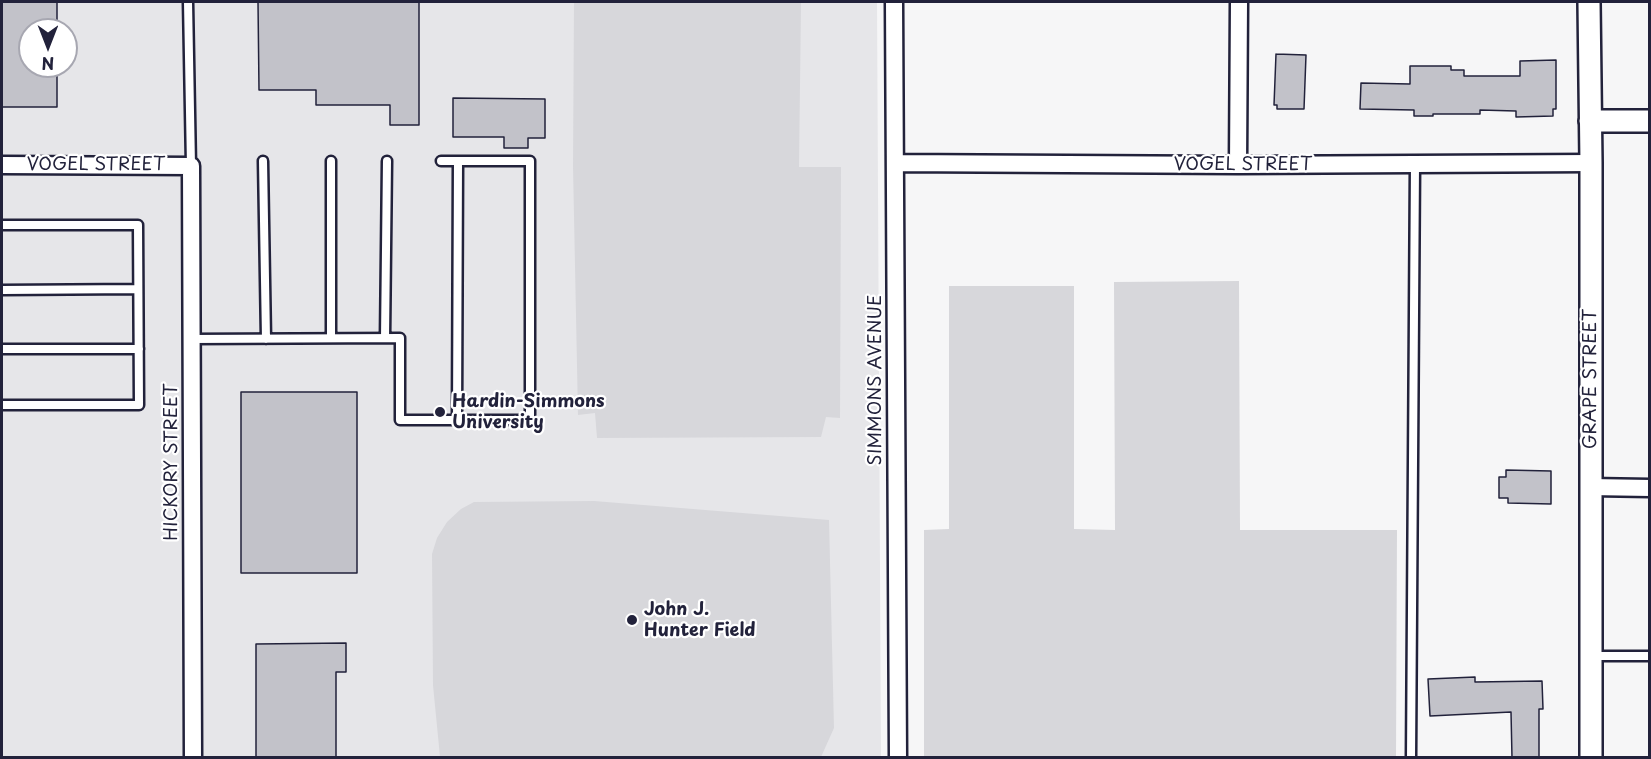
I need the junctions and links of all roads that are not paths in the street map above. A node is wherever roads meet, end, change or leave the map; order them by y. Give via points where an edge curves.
1 (188, 2) edge
2 (894, 2) edge
3 (1239, 2) edge
4 (1589, 2) edge
5 (1590, 121) junction
6 (1650, 121) edge
7 (263, 161) dead end
8 (331, 161) dead end
9 (387, 161) dead end
10 (441, 161) dead end
11 (458, 161) junction
12 (895, 163) junction
13 (1591, 163) junction
14 (1415, 164) junction
15 (2, 165) edge
16 (1238, 165) junction
17 (191, 166) junction
18 (2, 225) edge
19 (138, 289) junction
20 (2, 290) edge
21 (331, 338) junction
22 (385, 338) junction
23 (191, 339) junction
24 (266, 339) junction
25 (2, 349) edge
26 (139, 349) junction
27 (2, 405) edge
28 (457, 420) junction
29 (1590, 487) junction
30 (1650, 488) edge
31 (1590, 656) junction
32 (1650, 656) edge
33 (193, 758) edge
34 (898, 758) edge
35 (1411, 758) edge
36 (1591, 758) edge

1 - 17 lane
2 - 12 street, SIMMONS AVENUE
3 - 16 street
4 - 5 street, GRAPE STREET
5 - 6 street
5 - 13 street, GRAPE STREET
7 - 24 lane
8 - 21 lane
9 - 22 lane
10 - 11 lane
11 - 28 lane
11 - 28 lane via 530,161 530,420
12 - 16 street, VOGEL STREET
12 - 34 street, SIMMONS AVENUE
13 - 14 street, VOGEL STREET
13 - 29 street, GRAPE STREET
14 - 16 street, VOGEL STREET
14 - 35 lane
15 - 17 street, VOGEL STREET
17 - 23 street, HICKORY STREET
18 - 19 lane via 138,225
19 - 20 lane
19 - 26 lane
21 - 22 lane
21 - 24 lane
22 - 28 lane via 400,338 400,420
23 - 24 lane
23 - 33 street, HICKORY STREET
25 - 26 lane
26 - 27 lane via 139,405
29 - 30 street
29 - 31 street, GRAPE STREET
31 - 32 lane
31 - 36 street, GRAPE STREET

